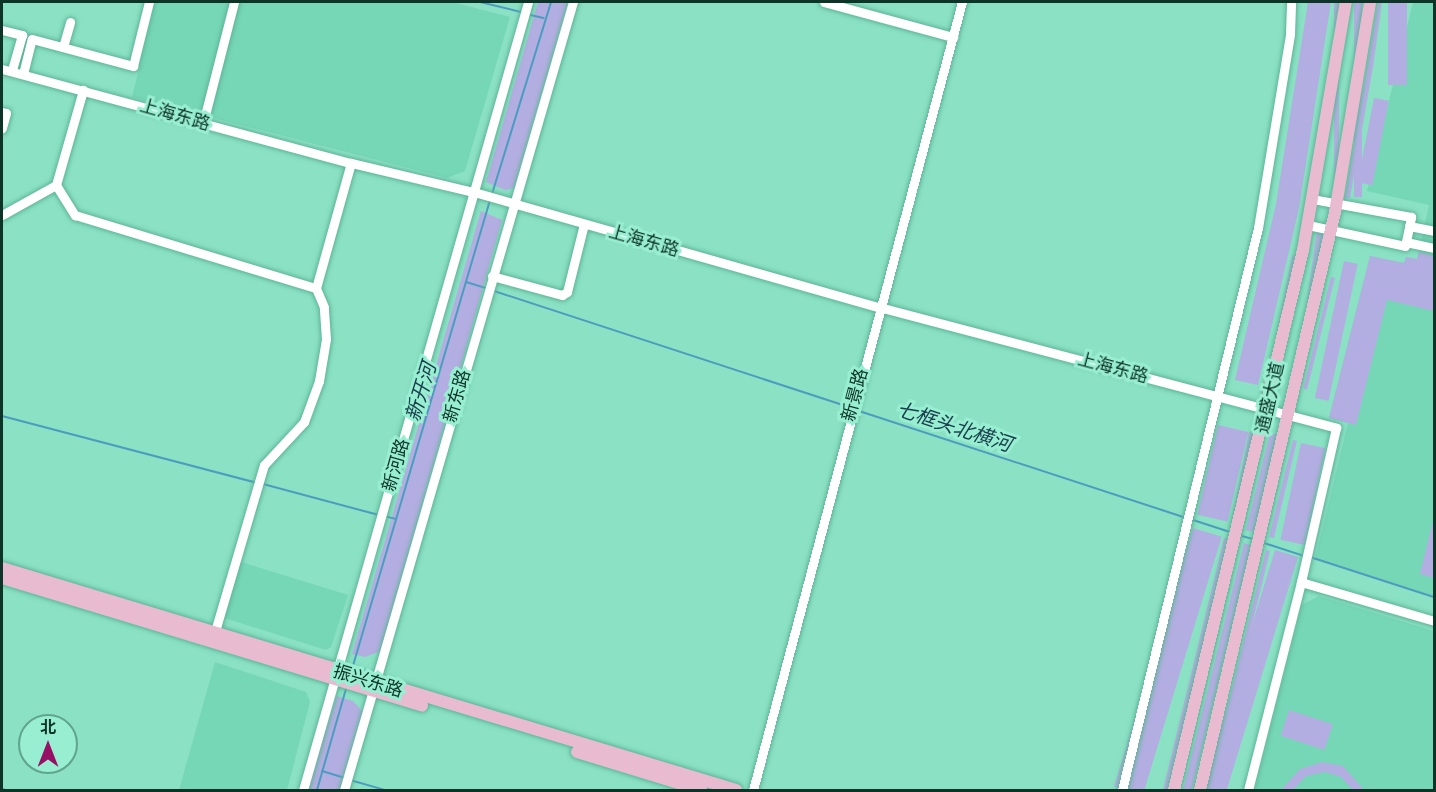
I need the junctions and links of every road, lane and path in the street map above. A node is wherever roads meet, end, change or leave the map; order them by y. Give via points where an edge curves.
1 (148, 2) edge
2 (234, 2) edge
3 (573, 2) edge
4 (824, 2) edge
5 (962, 2) edge
6 (1291, 2) edge
7 (1346, 2) edge
8 (1370, 2) edge
9 (525, 7) edge
10 (70, 22) dead end
11 (2, 30) edge
12 (953, 37) junction
13 (63, 47) junction
14 (2, 69) edge
15 (12, 71) junction
16 (23, 74) junction
17 (83, 90) junction
18 (2, 112) edge
19 (203, 123) junction
20 (2, 128) edge
21 (351, 164) junction
22 (56, 185) junction
23 (474, 192) junction
24 (1312, 199) junction
25 (513, 204) junction
26 (1337, 204) junction
27 (2, 215) edge
28 (584, 224) junction
29 (1308, 225) junction
30 (1409, 226) junction
31 (1331, 230) junction
32 (1434, 231) edge
33 (1406, 242) junction
34 (1434, 248) edge
35 (491, 278) junction
36 (503, 279) junction
37 (536, 282) dead end
38 (316, 288) junction
39 (879, 307) junction
40 (1217, 396) junction
41 (1268, 410) junction
42 (1287, 413) junction
43 (2, 568) edge
44 (2, 578) edge
45 (1302, 581) junction
46 (1434, 621) edge
47 (214, 637) junction
48 (345, 679) junction
49 (374, 687) junction
50 (345, 788) edge
51 (303, 790) edge
52 (701, 790) edge
53 (736, 790) edge
54 (753, 790) edge
55 (1122, 790) edge
56 (1174, 790) edge
57 (1200, 790) edge
58 (1248, 790) edge

1 - 13 street via 132,66
2 - 19 street
3 - 25 street, 新东路
4 - 12 street
5 - 12 street, 新景路
6 - 40 street via 1258,228
7 - 24 main road, 通盛大道
8 - 26 main road, 通盛大道
9 - 23 street, 新河路
10 - 13 street
11 - 15 street via 22,35
12 - 39 street, 新景路
13 - 16 street via 32,39
14 - 15 street, 上海东路
15 - 16 street, 上海东路
16 - 17 street, 上海东路
17 - 19 street, 上海东路
17 - 22 street
18 - 20 street via 6,113
19 - 21 street, 上海东路
21 - 23 street, 上海东路
21 - 38 street
22 - 27 street
22 - 38 street via 75,215
23 - 25 street, 上海东路
23 - 48 street, 新河路 via 382,516
24 - 26 street
24 - 29 main road, 通盛大道
25 - 28 street, 上海东路
25 - 35 street, 新东路
26 - 30 street via 1411,217
26 - 31 main road, 通盛大道
28 - 36 street via 567,292 562,295
28 - 39 street, 上海东路
29 - 31 street
29 - 41 main road, 通盛大道
30 - 32 street
30 - 33 street
31 - 33 street via 1405,246
31 - 42 main road, 通盛大道
33 - 34 street
35 - 36 street
35 - 49 street, 新东路
36 - 37 street via 513,276
38 - 47 street via 324,307 326,339 319,381 304,422 264,465
39 - 40 street, 上海东路
39 - 54 street, 新景路
40 - 41 street, 上海东路
40 - 55 street
41 - 42 street, 上海东路
41 - 56 main road, 通盛大道
42 - 45 street, 上海东路 via 1336,428
42 - 57 main road, 通盛大道
43 - 47 main road, 振兴东路
44 - 47 main road, 振兴东路
45 - 46 street
45 - 58 street
47 - 48 main road, 振兴东路
48 - 49 main road, 振兴东路
48 - 51 street, 新河路
49 - 50 street, 新东路
49 - 52 main road, 振兴东路
49 - 53 main road, 振兴东路

